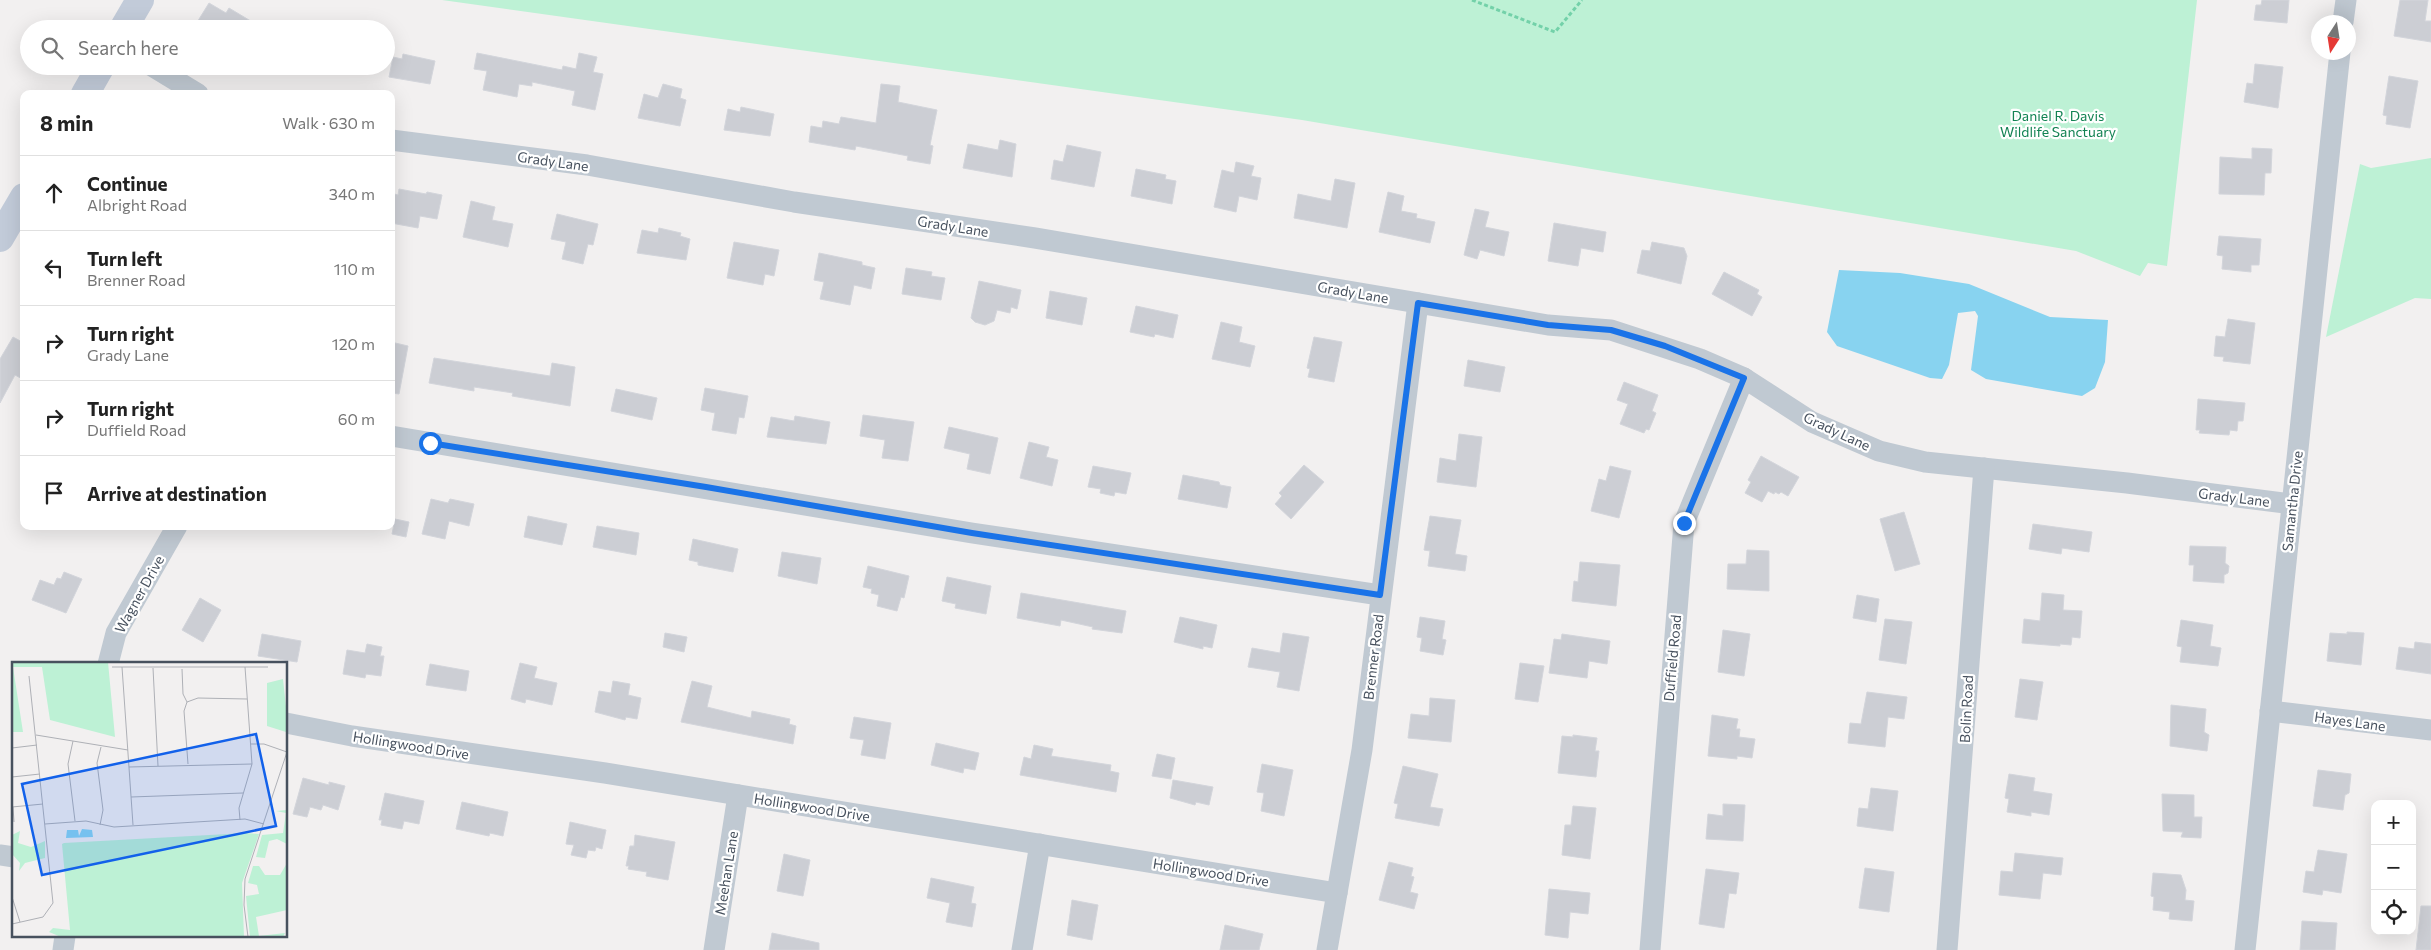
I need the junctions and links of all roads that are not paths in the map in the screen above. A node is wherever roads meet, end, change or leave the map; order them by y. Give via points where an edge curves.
1 (140, 0) edge
2 (2346, 0) edge
3 (2344, 15) edge
4 (128, 20) edge
5 (2339, 60) edge
6 (96, 75) edge
7 (167, 75) edge
8 (87, 90) edge
9 (191, 90) edge
10 (395, 141) edge
11 (20, 204) edge
12 (0, 238) edge
13 (1418, 303) junction
14 (1744, 378) junction
15 (395, 437) edge
16 (1984, 468) junction
17 (2292, 504) junction
18 (175, 530) edge
19 (1380, 595) junction
20 (109, 662) edge
21 (2270, 710) junction
22 (288, 723) edge
23 (2431, 730) edge
24 (738, 795) junction
25 (1040, 844) junction
26 (1337, 893) junction
27 (714, 950) edge
28 (1022, 950) edge
29 (1327, 950) edge
30 (1650, 950) edge
31 (1947, 950) edge
32 (2244, 950) edge

1 - 4 main road
2 - 3 street
5 - 17 street, Samantha Drive
6 - 8 main road
7 - 9 street
10 - 13 street, Grady Lane via 587,165 794,202 1035,238
11 - 12 main road
13 - 14 street, Grady Lane via 1548,325 1611,330 1665,346
13 - 19 street, Brenner Road
14 - 16 street, Grady Lane via 1812,422 1879,451 1925,462
14 - 30 street, Duffield Road via 1684,523
15 - 19 street via 972,533
16 - 17 street, Grady Lane
16 - 31 street, Bolin Road
17 - 21 street, Samantha Drive
18 - 20 street, Wagner Drive via 116,633
19 - 26 street, Brenner Road via 1362,750
21 - 23 street, Hayes Lane
21 - 32 street, Samantha Drive
22 - 24 street, Hollingwood Drive
24 - 25 street, Hollingwood Drive
24 - 27 street, Meehan Lane
25 - 26 street, Hollingwood Drive
25 - 28 street
26 - 29 street, Brenner Road

